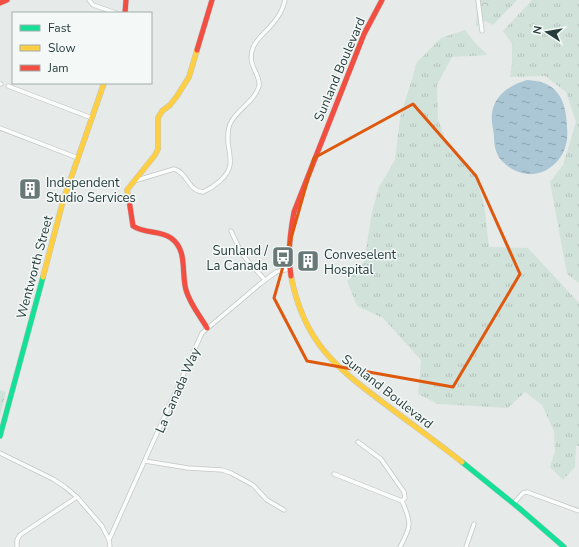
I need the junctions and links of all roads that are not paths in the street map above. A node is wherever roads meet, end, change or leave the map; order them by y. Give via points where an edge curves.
1 (89, 0) edge
2 (126, 0) edge
3 (212, 0) edge
4 (285, 0) edge
5 (381, 0) edge
6 (478, 0) edge
7 (113, 12) edge
8 (124, 12) edge
9 (482, 31) dead end
10 (104, 84) edge
11 (8, 86) dead end
12 (92, 118) junction
13 (0, 128) edge
14 (78, 158) junction
15 (134, 181) junction
16 (231, 230) dead end
17 (289, 269) junction
18 (265, 280) junction
19 (207, 328) junction
20 (0, 436) edge
21 (358, 442) dead end
22 (0, 453) edge
23 (145, 461) junction
24 (334, 474) dead end
25 (77, 497) junction
26 (402, 501) junction
27 (514, 503) junction
28 (284, 510) dead end
29 (579, 511) edge
30 (474, 524) dead end
31 (109, 540) junction
32 (18, 547) edge
33 (110, 547) edge
34 (400, 547) edge
35 (466, 547) edge
36 (564, 547) edge

1 - 7 street via 93,5
2 - 8 main road
3 - 15 main road via 190,77 178,96 158,118 158,149
4 - 15 street via 280,16 252,49 252,63 258,78 258,87 229,125 230,164 225,176 203,192 194,190 180,171 174,169
5 - 17 main road, Sunland Boulevard via 364,34 296,205 289,235
6 - 9 street
10 - 12 main road, Wentworth Street
11 - 12 street
12 - 14 main road, Wentworth Street
13 - 14 street
14 - 20 main road, Wentworth Street via 63,201
15 - 19 main road via 127,190 133,226 142,231 172,237 177,244 184,267 187,290
16 - 18 street via 244,256
17 - 18 street, La Canada Way via 279,271
17 - 27 main road, Sunland Boulevard via 293,291 302,316 332,362
18 - 19 street, La Canada Way
19 - 23 street, La Canada Way
21 - 26 street via 381,459 404,492 405,498
22 - 25 street via 54,479
23 - 28 street via 231,472 253,485 267,500
23 - 31 street, La Canada Way
24 - 26 street
25 - 31 street via 102,526
25 - 32 street via 20,535 17,540
26 - 34 street via 408,514 409,525
27 - 29 street via 527,492
27 - 36 main road, Sunland Boulevard
30 - 35 street
31 - 33 street

